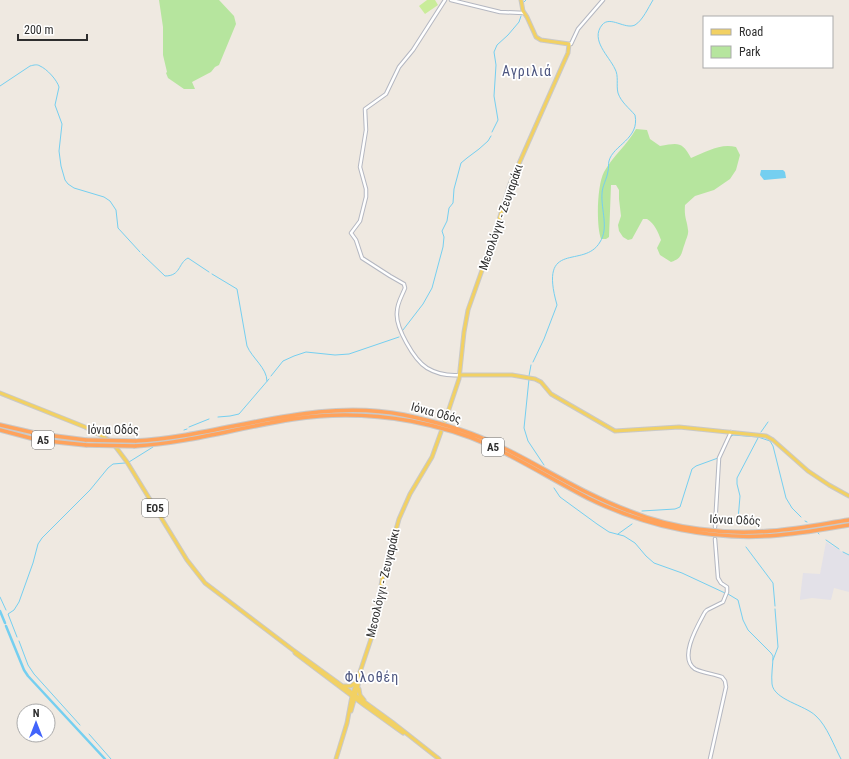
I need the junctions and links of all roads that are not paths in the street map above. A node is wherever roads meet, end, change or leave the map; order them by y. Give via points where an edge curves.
1 (444, 0) edge
2 (451, 0) edge
3 (521, 0) edge
4 (603, 0) edge
5 (524, 13) junction
6 (569, 44) junction
7 (460, 375) junction
8 (0, 393) edge
9 (445, 420) dead end
10 (0, 425) edge
11 (0, 430) edge
12 (441, 432) dead end
13 (730, 432) junction
14 (849, 496) edge
15 (849, 520) edge
16 (849, 526) edge
17 (715, 527) dead end
18 (715, 539) dead end
19 (293, 650) junction
20 (360, 673) junction
21 (357, 682) junction
22 (342, 685) junction
23 (358, 686) junction
24 (344, 689) junction
25 (354, 696) junction
26 (366, 705) junction
27 (351, 707) junction
28 (336, 759) edge
29 (439, 759) edge
30 (710, 759) edge

1 - 7 street via 413,50 399,67 386,94 365,109 366,130 360,167 366,197 360,221 351,233 356,238 362,258 405,285 397,308 397,320 403,337 420,363 436,373
2 - 5 street via 500,12
3 - 5 main road
4 - 6 street via 580,25
5 - 6 main road via 537,38
6 - 7 main road, Μεσολόγγι - Ζευγαράκι via 565,60 510,184 467,315
7 - 9 main road, Μεσολόγγι - Ζευγαράκι
7 - 13 main road via 522,376 535,379 551,394 614,431 679,427
8 - 19 main road, ΕΟ5 via 85,427 112,442 198,575 217,593
10 - 15 highway, Ιόνια Οδός / Α5, bridge via 44,435 86,440 135,441 197,433 308,412 378,412 424,419 473,434 608,503 668,523 709,530 759,532
11 - 16 highway, Ιόνια Οδός / Α5, bridge via 38,440 86,446 135,446 191,440 306,417 352,415 389,418 434,426 487,444 606,506 663,526 708,534 752,536
12 - 20 main road, Μεσολόγγι - Ζευγαράκι via 432,457 410,494 399,519 385,567 372,636
13 - 14 main road via 769,437 808,471
13 - 17 street via 719,458
18 - 30 street via 718,578 720,583 727,587 726,593 722,602 705,612 688,654 688,661 694,668 726,680
19 - 22 main road, ΕΟ5
19 - 24 main road, ΕΟ5
20 - 21 main road, Μεσολόγγι - Ζευγαράκι
20 - 23 main road
21 - 22 main road via 350,686
21 - 25 main road, Μεσολόγγι - Ζευγαράκι
22 - 25 main road, ΕΟ5
23 - 25 main road
23 - 26 main road
24 - 25 main road, ΕΟ5
24 - 27 main road via 349,696
25 - 26 main road, ΕΟ5
25 - 27 main road
26 - 27 main road via 356,704
26 - 29 main road, ΕΟ5
27 - 28 main road

